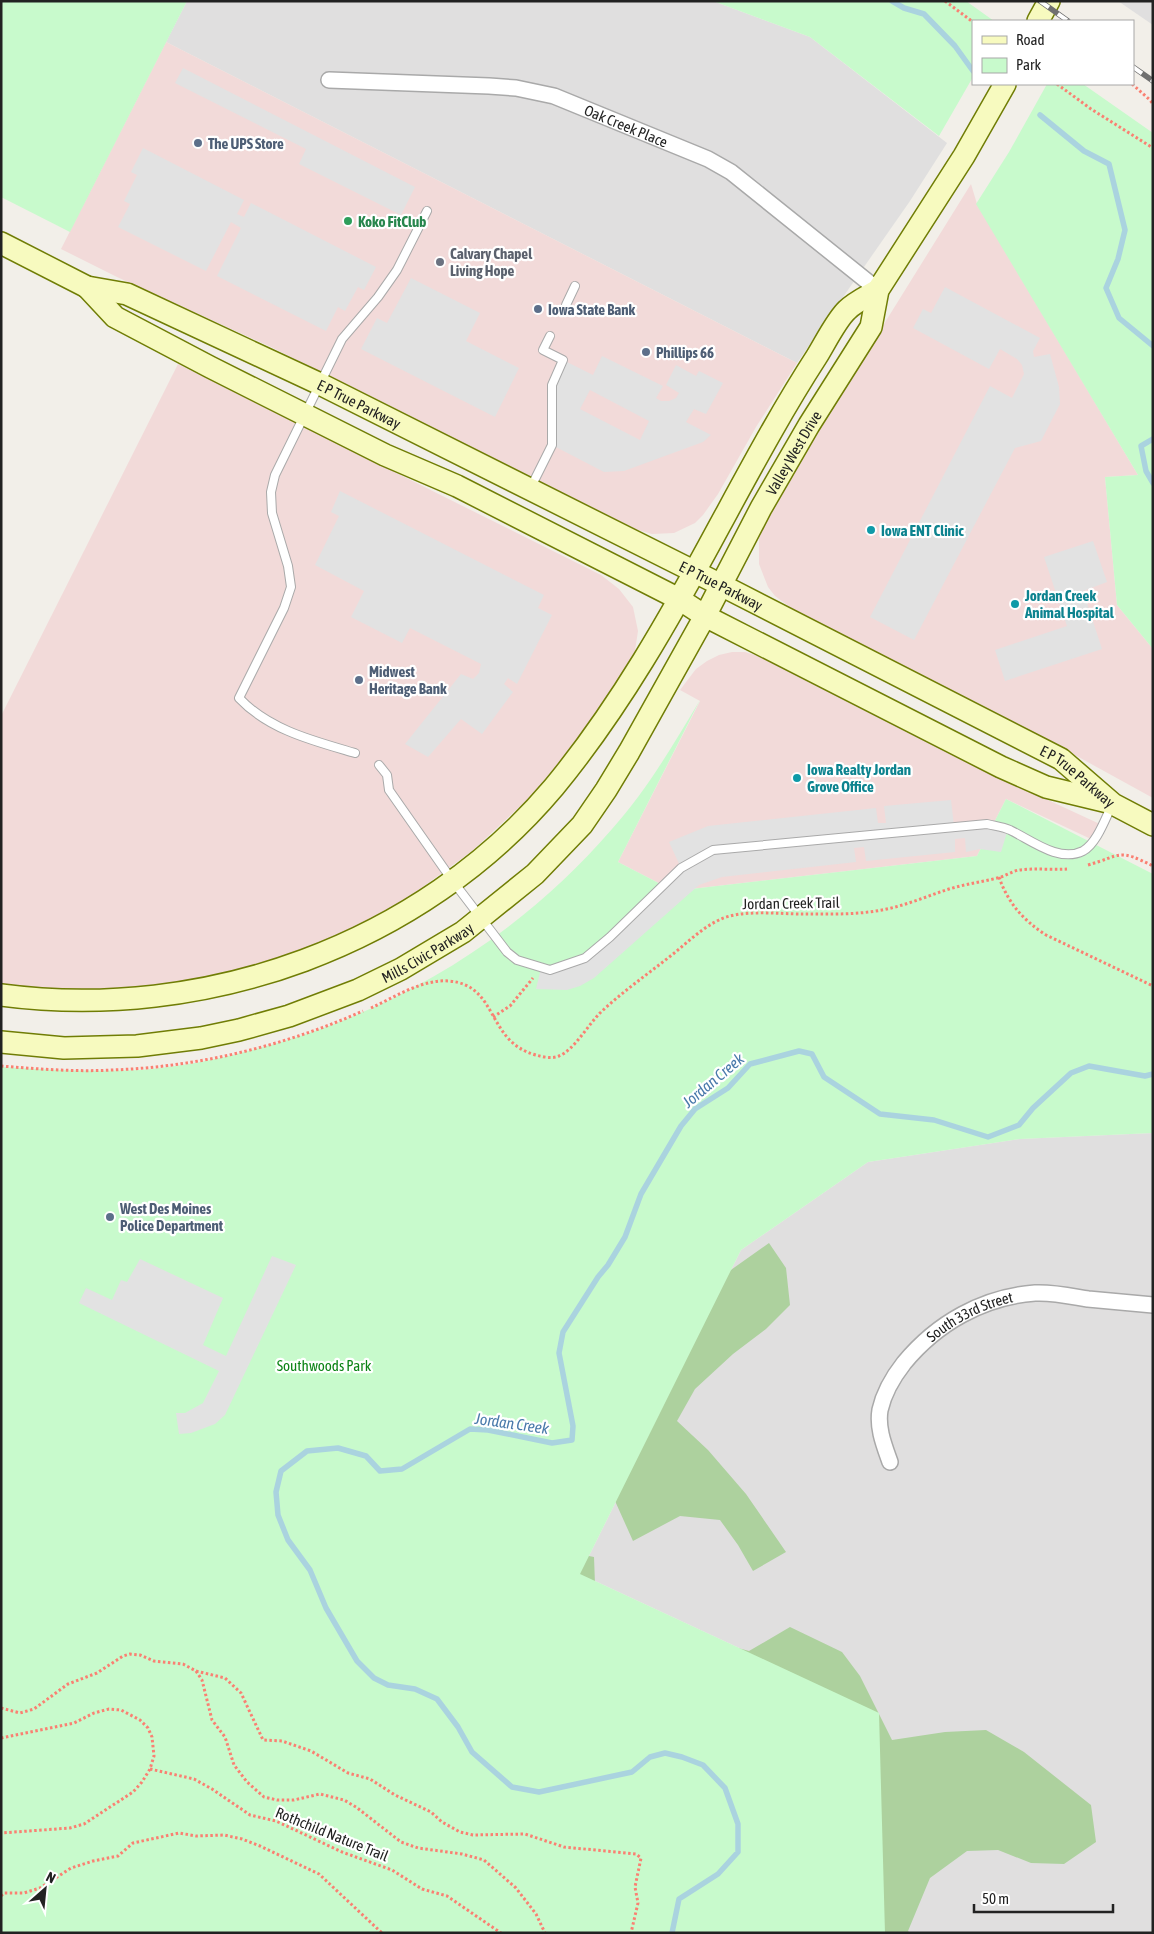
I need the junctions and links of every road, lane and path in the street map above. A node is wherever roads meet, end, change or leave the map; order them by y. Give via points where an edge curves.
1 (945, 1) edge
2 (1049, 1) edge
3 (1039, 20) edge
4 (972, 21) edge
5 (329, 80) dead end
6 (1004, 85) edge
7 (1058, 85) edge
8 (1133, 85) edge
9 (1153, 104) edge
10 (1153, 148) edge
11 (427, 211) dead end
12 (1, 244) edge
13 (575, 286) dead end
14 (87, 287) junction
15 (878, 290) junction
16 (566, 305) dead end
17 (550, 336) dead end
18 (320, 384) junction
19 (304, 414) junction
20 (530, 489) junction
21 (694, 572) junction
22 (721, 585) junction
23 (679, 599) junction
24 (706, 616) junction
25 (355, 754) dead end
26 (379, 766) dead end
27 (1113, 804) junction
28 (1153, 824) edge
29 (452, 880) junction
30 (482, 917) junction
31 (541, 968) junction
32 (441, 981) dead end
33 (1153, 986) edge
34 (1, 995) edge
35 (493, 1017) junction
36 (1, 1042) edge
37 (1153, 1305) edge
38 (890, 1462) dead end
39 (196, 1671) junction
40 (1, 1708) edge
41 (1, 1738) edge
42 (150, 1769) junction
43 (1, 1834) edge
44 (1, 1896) edge
45 (382, 1933) edge
46 (501, 1933) edge
47 (545, 1933) edge
48 (631, 1933) edge

1 - 4 path
2 - 3 main road
5 - 15 street, Oak Creek Place via 489,86 554,96 688,150 731,172
6 - 15 main road, Valley West Drive via 964,156
7 - 10 path
8 - 9 path
11 - 18 lane via 397,270 342,339
12 - 14 main road, E P True Parkway
13 - 16 lane
14 - 18 main road, E P True Parkway via 127,294
14 - 19 main road, E P True Parkway via 115,317
15 - 21 main road, Valley West Drive via 847,310 784,411
15 - 22 main road, Valley West Drive via 871,327 770,492
17 - 20 lane via 543,350 563,360 552,384 552,445
18 - 19 lane
18 - 20 main road, E P True Parkway
19 - 23 main road, E P True Parkway via 457,486
19 - 25 lane via 275,475 271,492 272,513 291,587 284,608 239,698 284,730
20 - 21 main road, E P True Parkway
21 - 22 main road, E P True Parkway
21 - 23 main road, Valley West Drive
22 - 24 main road, Valley West Drive
22 - 27 main road, E P True Parkway via 1061,759
23 - 24 main road, E P True Parkway
23 - 29 main road via 630,684 553,787 496,845
24 - 27 main road, E P True Parkway via 1002,767 1046,787
24 - 30 main road, Mills Civic Parkway via 625,759 582,825 535,874
26 - 29 lane via 386,775 389,790
27 - 28 main road
27 - 31 lane via 1094,840 1083,850 1072,853 1062,854 1046,849 1008,830 987,824 713,850 681,868 585,958 550,970
29 - 30 lane
29 - 34 main road via 356,939 298,964 228,984 133,999 65,1000
30 - 31 lane via 507,952 517,960
30 - 36 main road, Mills Civic Parkway via 442,945 358,990 289,1016 239,1030 137,1046 64,1048
31 - 35 path via 510,1006
32 - 35 path, Jordan Creek Trail via 474,989 482,996
33 - 35 path, Jordan Creek Trail via 1035,927 1017,911 999,877 881,910 731,915 702,931 610,1004 558,1057 529,1053 508,1039
37 - 38 street, South 33rd Street via 1052,1293 1034,1294 988,1303 947,1323 918,1346 888,1386 880,1411 880,1436
39 - 40 path via 183,1664 130,1654 68,1684 34,1709 20,1713
39 - 47 path via 202,1680 212,1720 225,1737 234,1766 246,1782 264,1797 294,1800 320,1794 344,1800 401,1842 484,1860 516,1888 536,1914
39 - 48 path via 225,1678 241,1693 263,1740 282,1741 312,1751 348,1773 370,1779 431,1812 460,1832 474,1835 525,1834 564,1847 636,1854 641,1858 635,1888 638,1903
41 - 42 path via 74,1723 110,1709 121,1710 148,1728 154,1746
42 - 43 path via 133,1792 84,1824
42 - 46 path, Rothchild Nature Trail via 194,1779 250,1815 276,1821 342,1852 392,1870 422,1889 447,1896
44 - 45 path via 40,1888 71,1868 118,1856 133,1842 179,1833 196,1836 224,1834 260,1846 319,1874

